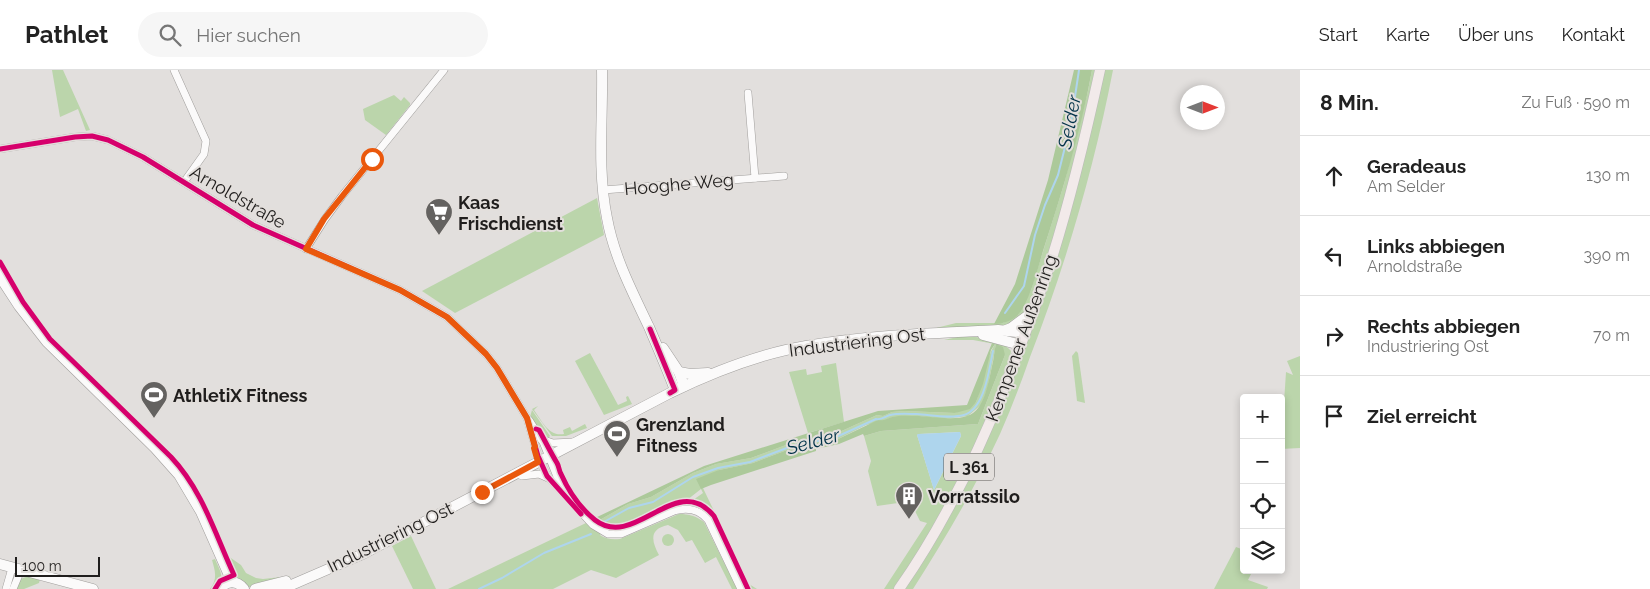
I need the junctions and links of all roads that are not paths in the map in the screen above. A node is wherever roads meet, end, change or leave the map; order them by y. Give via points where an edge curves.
1 (174, 70) edge
2 (444, 70) edge
3 (602, 70) edge
4 (1100, 70) edge
5 (748, 93) dead end
6 (0, 149) edge
7 (784, 176) dead end
8 (755, 178) junction
9 (184, 182) junction
10 (603, 190) junction
11 (306, 249) junction
12 (0, 268) edge
13 (0, 277) edge
14 (19, 306) junction
15 (1034, 311) junction
16 (650, 329) junction
17 (1005, 330) junction
18 (971, 332) junction
19 (1023, 340) junction
20 (679, 372) junction
21 (714, 373) junction
22 (680, 388) junction
23 (527, 418) junction
24 (541, 439) junction
25 (574, 442) junction
26 (544, 459) junction
27 (517, 474) junction
28 (548, 478) junction
29 (564, 494) junction
30 (0, 564) edge
31 (16, 569) junction
32 (314, 575) junction
33 (226, 585) edge
34 (6, 589) edge
35 (13, 589) edge
36 (93, 589) edge
37 (244, 589) edge
38 (255, 589) edge
39 (278, 589) edge
40 (742, 589) edge
41 (899, 589) edge

1 - 9 street via 206,142 204,154
2 - 11 street via 324,219
3 - 10 street, Hooghe Weg
4 - 15 main road, Kempener Außenring / L 361 via 1070,198
5 - 8 street, Hooghe Weg
6 - 9 street, Arnoldstraße via 92,136 143,157
7 - 8 street, Hooghe Weg
8 - 10 street, Hooghe Weg
9 - 11 street, Arnoldstraße via 253,225
10 - 16 street, Hooghe Weg via 621,269
11 - 23 street, Arnoldstraße via 400,290 447,317 486,354
12 - 14 street
13 - 14 street
14 - 33 street via 47,342 168,462 189,491 208,529
15 - 17 street
15 - 19 main road, Kempener Außenring / L 361
16 - 20 street, Hooghe Weg
16 - 22 street, Hooghe Weg
17 - 18 street, Industriering Ost
17 - 19 street, Industriering Ost via 1017,332
18 - 19 street, Industriering Ost
18 - 21 street, Industriering Ost via 864,338 805,346 748,360
19 - 41 main road, Kempener Außenring / L 361 via 960,486
20 - 21 street
20 - 22 street, Hooghe Weg
21 - 22 street, Industriering Ost
22 - 25 street, Industriering Ost
23 - 24 street, Arnoldstraße
23 - 26 street, Arnoldstraße
24 - 25 street
24 - 26 street, Arnoldstraße
25 - 26 street, Industriering Ost
26 - 27 street, Industriering Ost
26 - 28 street
26 - 29 street
27 - 28 street via 539,474
27 - 32 street, Industriering Ost via 363,554
28 - 29 street
29 - 40 street via 593,525 608,534 628,532 682,508 700,512 708,520
30 - 31 street
31 - 34 street
31 - 35 street
31 - 36 street
32 - 38 street, Industriering Ost
32 - 39 street, Industriering Ost
33 - 37 street via 238,583

